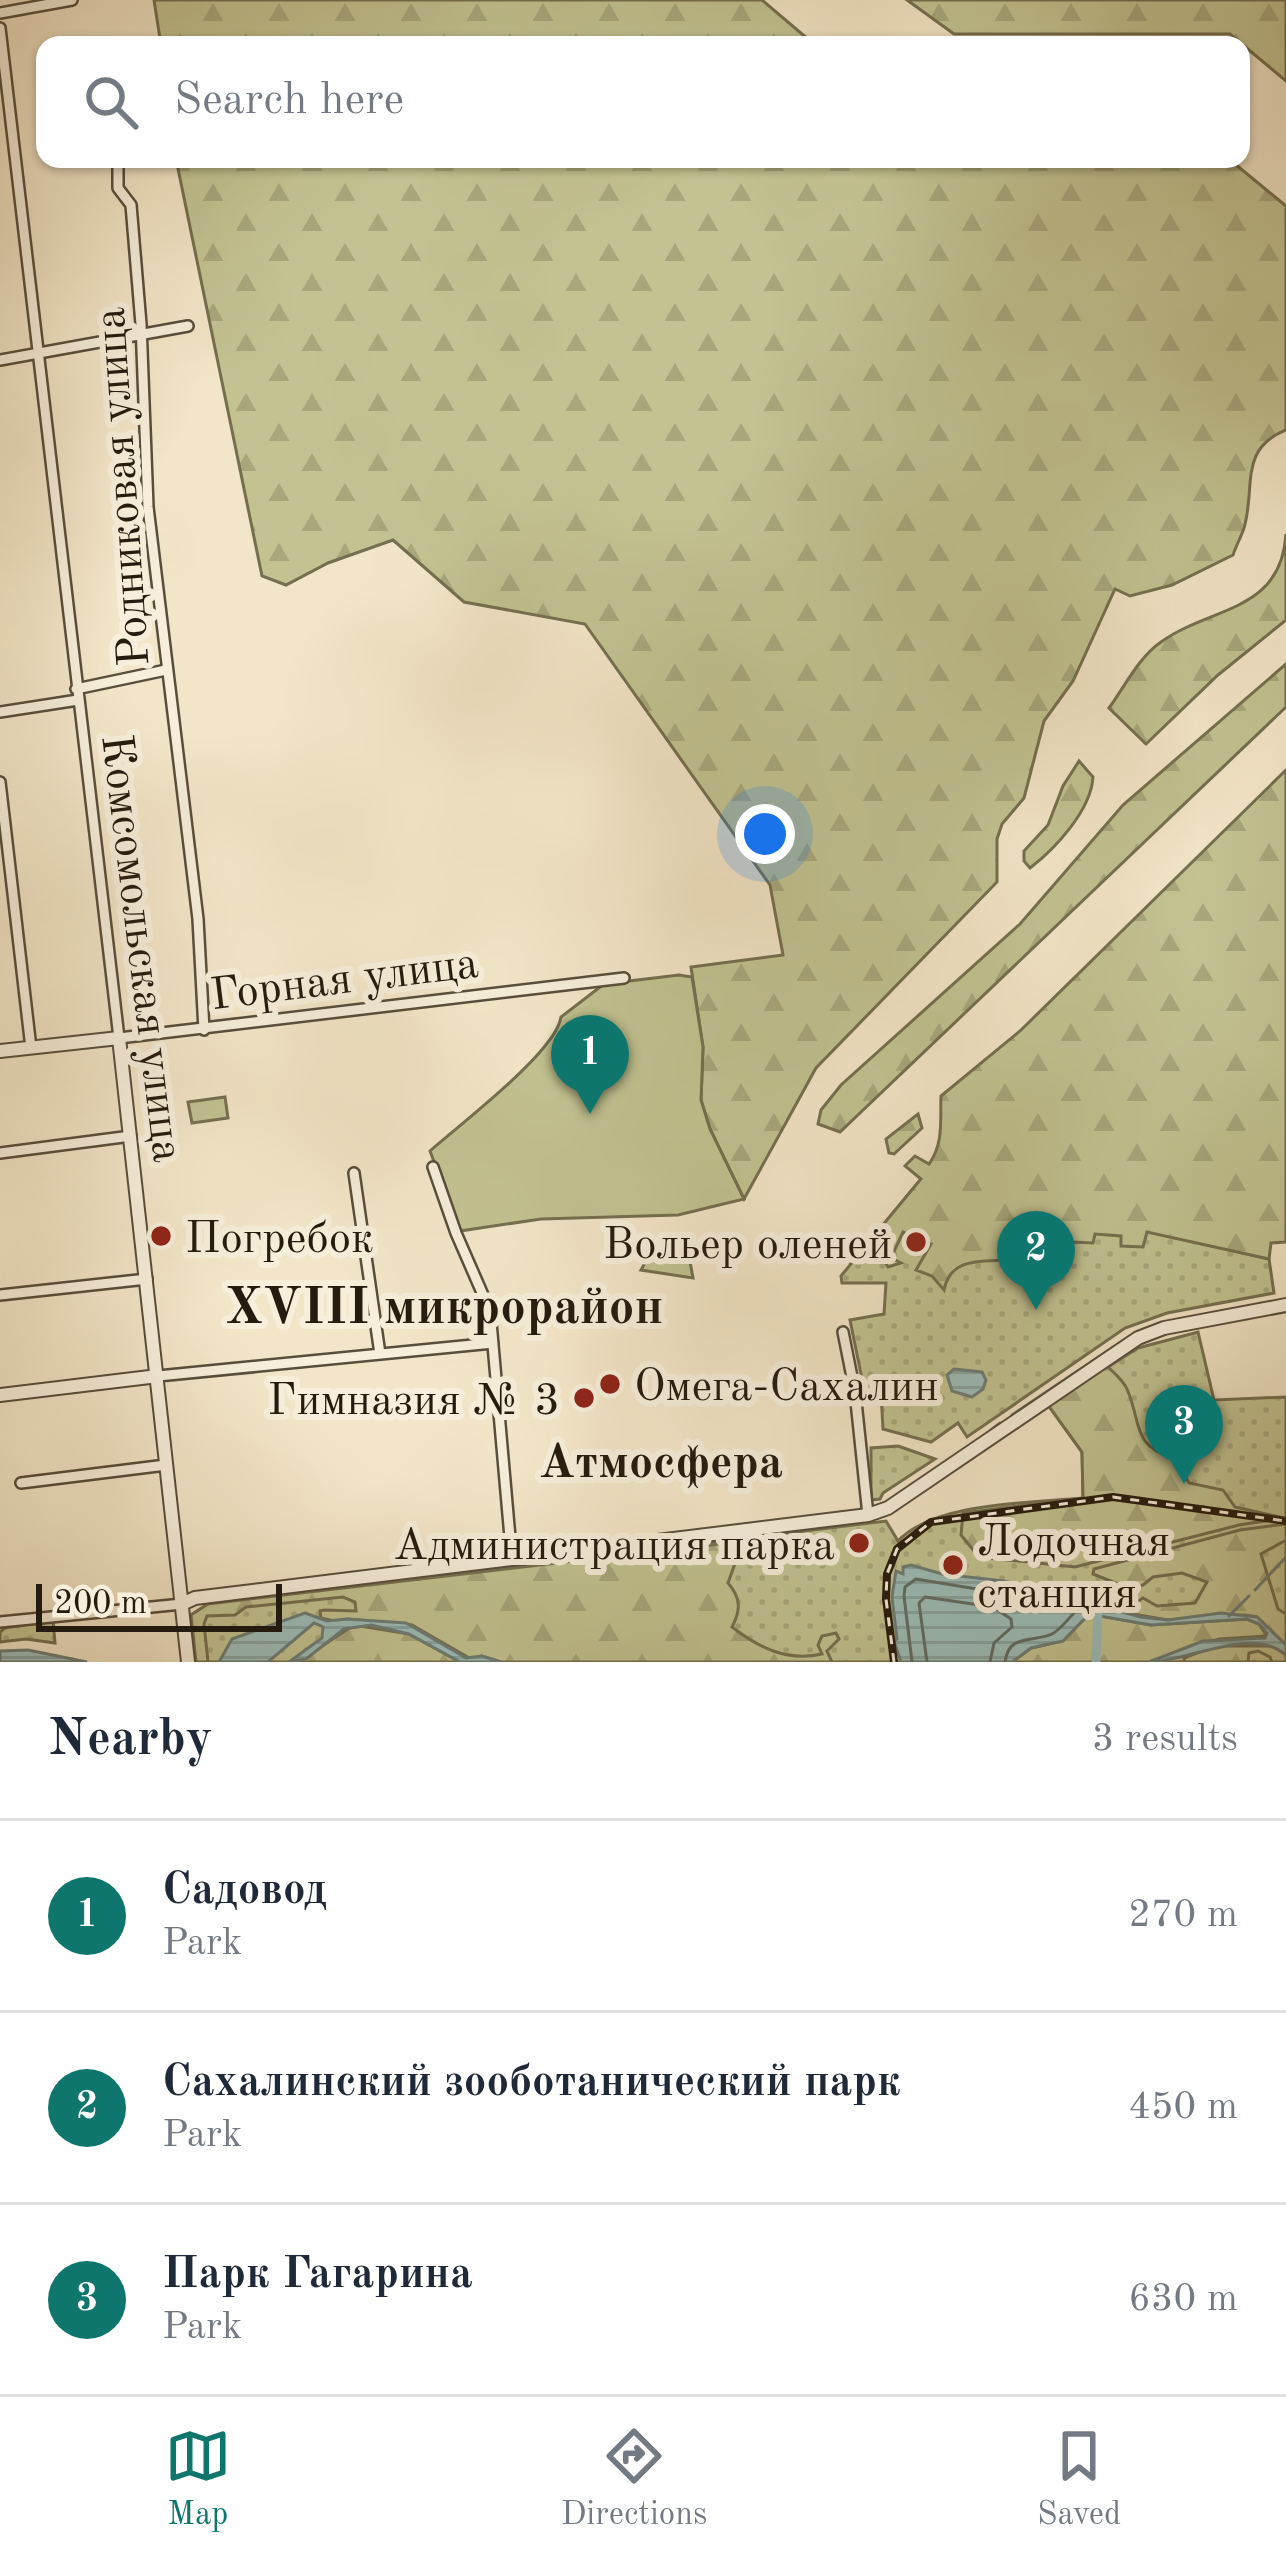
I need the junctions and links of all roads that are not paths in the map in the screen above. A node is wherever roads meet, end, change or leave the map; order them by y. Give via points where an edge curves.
1 (72, 0) edge
2 (0, 13) edge
3 (0, 28) edge
4 (118, 168) edge
5 (188, 326) dead end
6 (139, 335) junction
7 (37, 353) junction
8 (0, 360) edge
9 (166, 670) junction
10 (77, 694) junction
11 (0, 712) edge
12 (0, 782) edge
13 (624, 979) dead end
14 (204, 1030) junction
15 (118, 1038) junction
16 (31, 1048) junction
17 (0, 1051) edge
18 (131, 1136) junction
19 (0, 1154) edge
20 (433, 1167) dead end
21 (354, 1173) dead end
22 (147, 1279) junction
23 (0, 1295) edge
24 (1286, 1305) edge
25 (843, 1332) dead end
26 (493, 1343) junction
27 (380, 1354) junction
28 (158, 1376) junction
29 (0, 1395) edge
30 (166, 1466) junction
31 (22, 1483) dead end
32 (868, 1515) junction
33 (512, 1560) junction
34 (182, 1604) junction
35 (0, 1622) edge
36 (188, 1662) edge

1 - 2 street
3 - 7 street, Комсомольская улица
4 - 6 street, Родниковая улица via 118,188 131,205
5 - 6 street
6 - 7 street
6 - 9 street, Родниковая улица
7 - 8 street
7 - 10 street, Комсомольская улица
9 - 10 street
9 - 14 street, Родниковая улица
10 - 11 street
10 - 15 street, Комсомольская улица
12 - 16 street
13 - 14 street, Горная улица
14 - 15 street, Горная улица
15 - 16 street, Горная улица
15 - 18 street, Комсомольская улица
16 - 17 street, Горная улица
18 - 19 street
18 - 22 street, Комсомольская улица
20 - 26 street via 487,1300
21 - 27 street
22 - 23 street
22 - 28 street, Комсомольская улица
24 - 32 street via 1138,1338
25 - 32 street
26 - 27 street
26 - 33 street
27 - 28 street
28 - 29 street
28 - 30 street, Комсомольская улица
30 - 31 street
30 - 34 street, Комсомольская улица
32 - 33 street
33 - 34 street
34 - 35 street
34 - 36 street, Комсомольская улица

